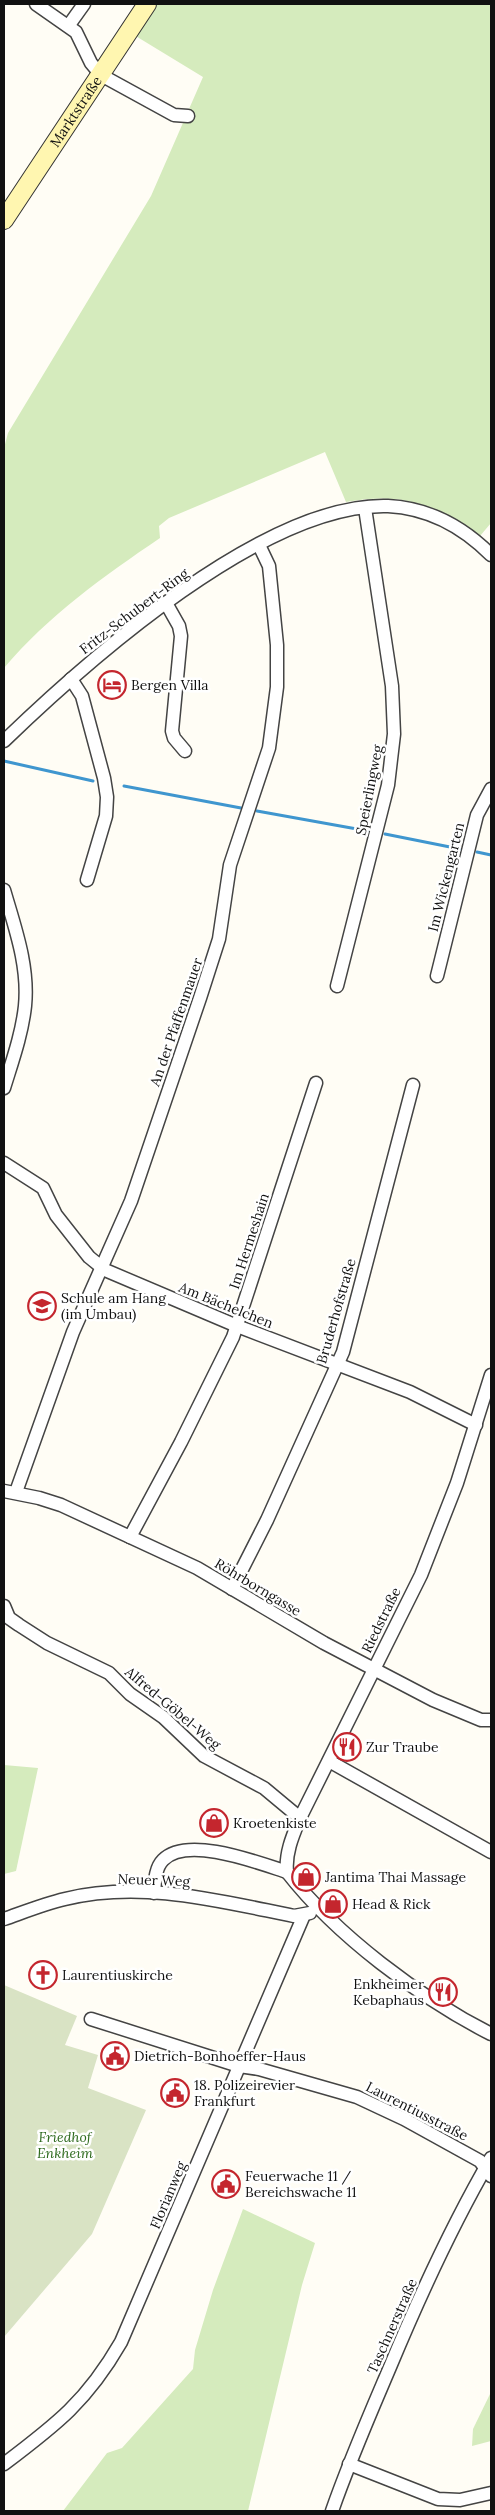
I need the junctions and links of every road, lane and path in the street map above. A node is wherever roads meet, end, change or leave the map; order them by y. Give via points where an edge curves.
1 (36, 4) edge
2 (84, 4) edge
3 (147, 4) edge
4 (69, 25) junction
5 (101, 75) junction
6 (188, 116) dead end
7 (4, 220) edge
8 (365, 508) junction
9 (259, 545) junction
10 (491, 555) edge
11 (166, 602) junction
12 (71, 679) junction
13 (4, 741) edge
14 (185, 751) dead end
15 (491, 789) edge
16 (87, 880) dead end
17 (4, 890) edge
18 (437, 976) dead end
19 (337, 986) dead end
20 (316, 1083) dead end
21 (412, 1086) dead end
22 (4, 1088) edge
23 (4, 1163) edge
24 (102, 1267) junction
25 (237, 1326) junction
26 (338, 1366) junction
27 (491, 1375) edge
28 (476, 1425) junction
29 (7, 1491) edge
30 (130, 1537) junction
31 (232, 1588) junction
32 (4, 1606) edge
33 (373, 1670) junction
34 (491, 1720) edge
35 (329, 1761) junction
36 (300, 1818) junction
37 (491, 1852) edge
38 (287, 1872) junction
39 (154, 1893) junction
40 (318, 1908) junction
41 (304, 1915) junction
42 (4, 1920) edge
43 (91, 2019) dead end
44 (491, 2034) edge
45 (239, 2066) junction
46 (489, 2168) edge
47 (4, 2464) edge
48 (349, 2464) junction
49 (491, 2493) edge
50 (332, 2511) edge

1 - 4 street
2 - 4 street
3 - 5 street, Marktstraße
4 - 5 street via 81,38 91,64
5 - 6 street via 174,115
5 - 7 street, Marktstraße
8 - 9 street, Fritz-Schubert-Ring via 315,520
8 - 10 street, Fritz-Schubert-Ring via 400,507 434,516 474,538
8 - 19 street, Speierlingweg via 392,686 394,734 388,785
9 - 11 street, Fritz-Schubert-Ring
9 - 24 street, An der Pfaffenmauer via 269,566 277,644 277,687 269,748 230,864 218,939 203,990 131,1201
11 - 12 street, Fritz-Schubert-Ring
11 - 14 street via 180,626 172,731
12 - 13 street, Fritz-Schubert-Ring
12 - 16 street via 82,696 107,797 106,816
15 - 18 street, Im Wickengarten via 477,816
17 - 22 street via 20,945 25,981 20,1035
20 - 25 street, Im Hermeshain
21 - 26 street, Bruderhofstraße
23 - 24 street, Am Bächelchen via 44,1188 56,1215 89,1257
24 - 25 street, Am Bächelchen
24 - 29 street, An der Pfaffenmauer
25 - 26 street, Am Bächelchen
25 - 30 street, Im Hermeshain via 181,1442
26 - 28 street, Am Bächelchen via 410,1392
26 - 31 street, Bruderhofstraße via 268,1520
27 - 28 street, Riedstraße
28 - 33 street, Riedstraße via 420,1575
29 - 30 street, Röhrborngasse via 61,1505
30 - 31 street, Röhrborngasse
31 - 33 street, Röhrborngasse
32 - 36 street, Alfred-Göbel-Weg via 12,1620 47,1643 109,1674 130,1694 163,1717 204,1756 264,1788
33 - 34 street, Röhrborngasse via 433,1700 481,1720
33 - 35 street, Riedstraße
35 - 36 street, Riedstraße
35 - 37 street
36 - 38 street, Riedstraße via 288,1854
38 - 39 street via 215,1851 182,1851 161,1862
38 - 40 street
39 - 41 street, Neuer Weg via 173,1893 294,1916
39 - 42 street, Neuer Weg via 84,1895
40 - 41 street
40 - 44 street via 418,1990
41 - 45 street, Florianweg
43 - 45 street, Laurentiusstraße
45 - 46 street, Laurentiusstraße via 357,2097 404,2119
45 - 47 street, Florianweg via 132,2318 111,2359 84,2397 64,2418
46 - 48 street, Taschnerstraße via 450,2232
48 - 49 street via 438,2499 460,2500
48 - 50 street, Taschnerstraße

